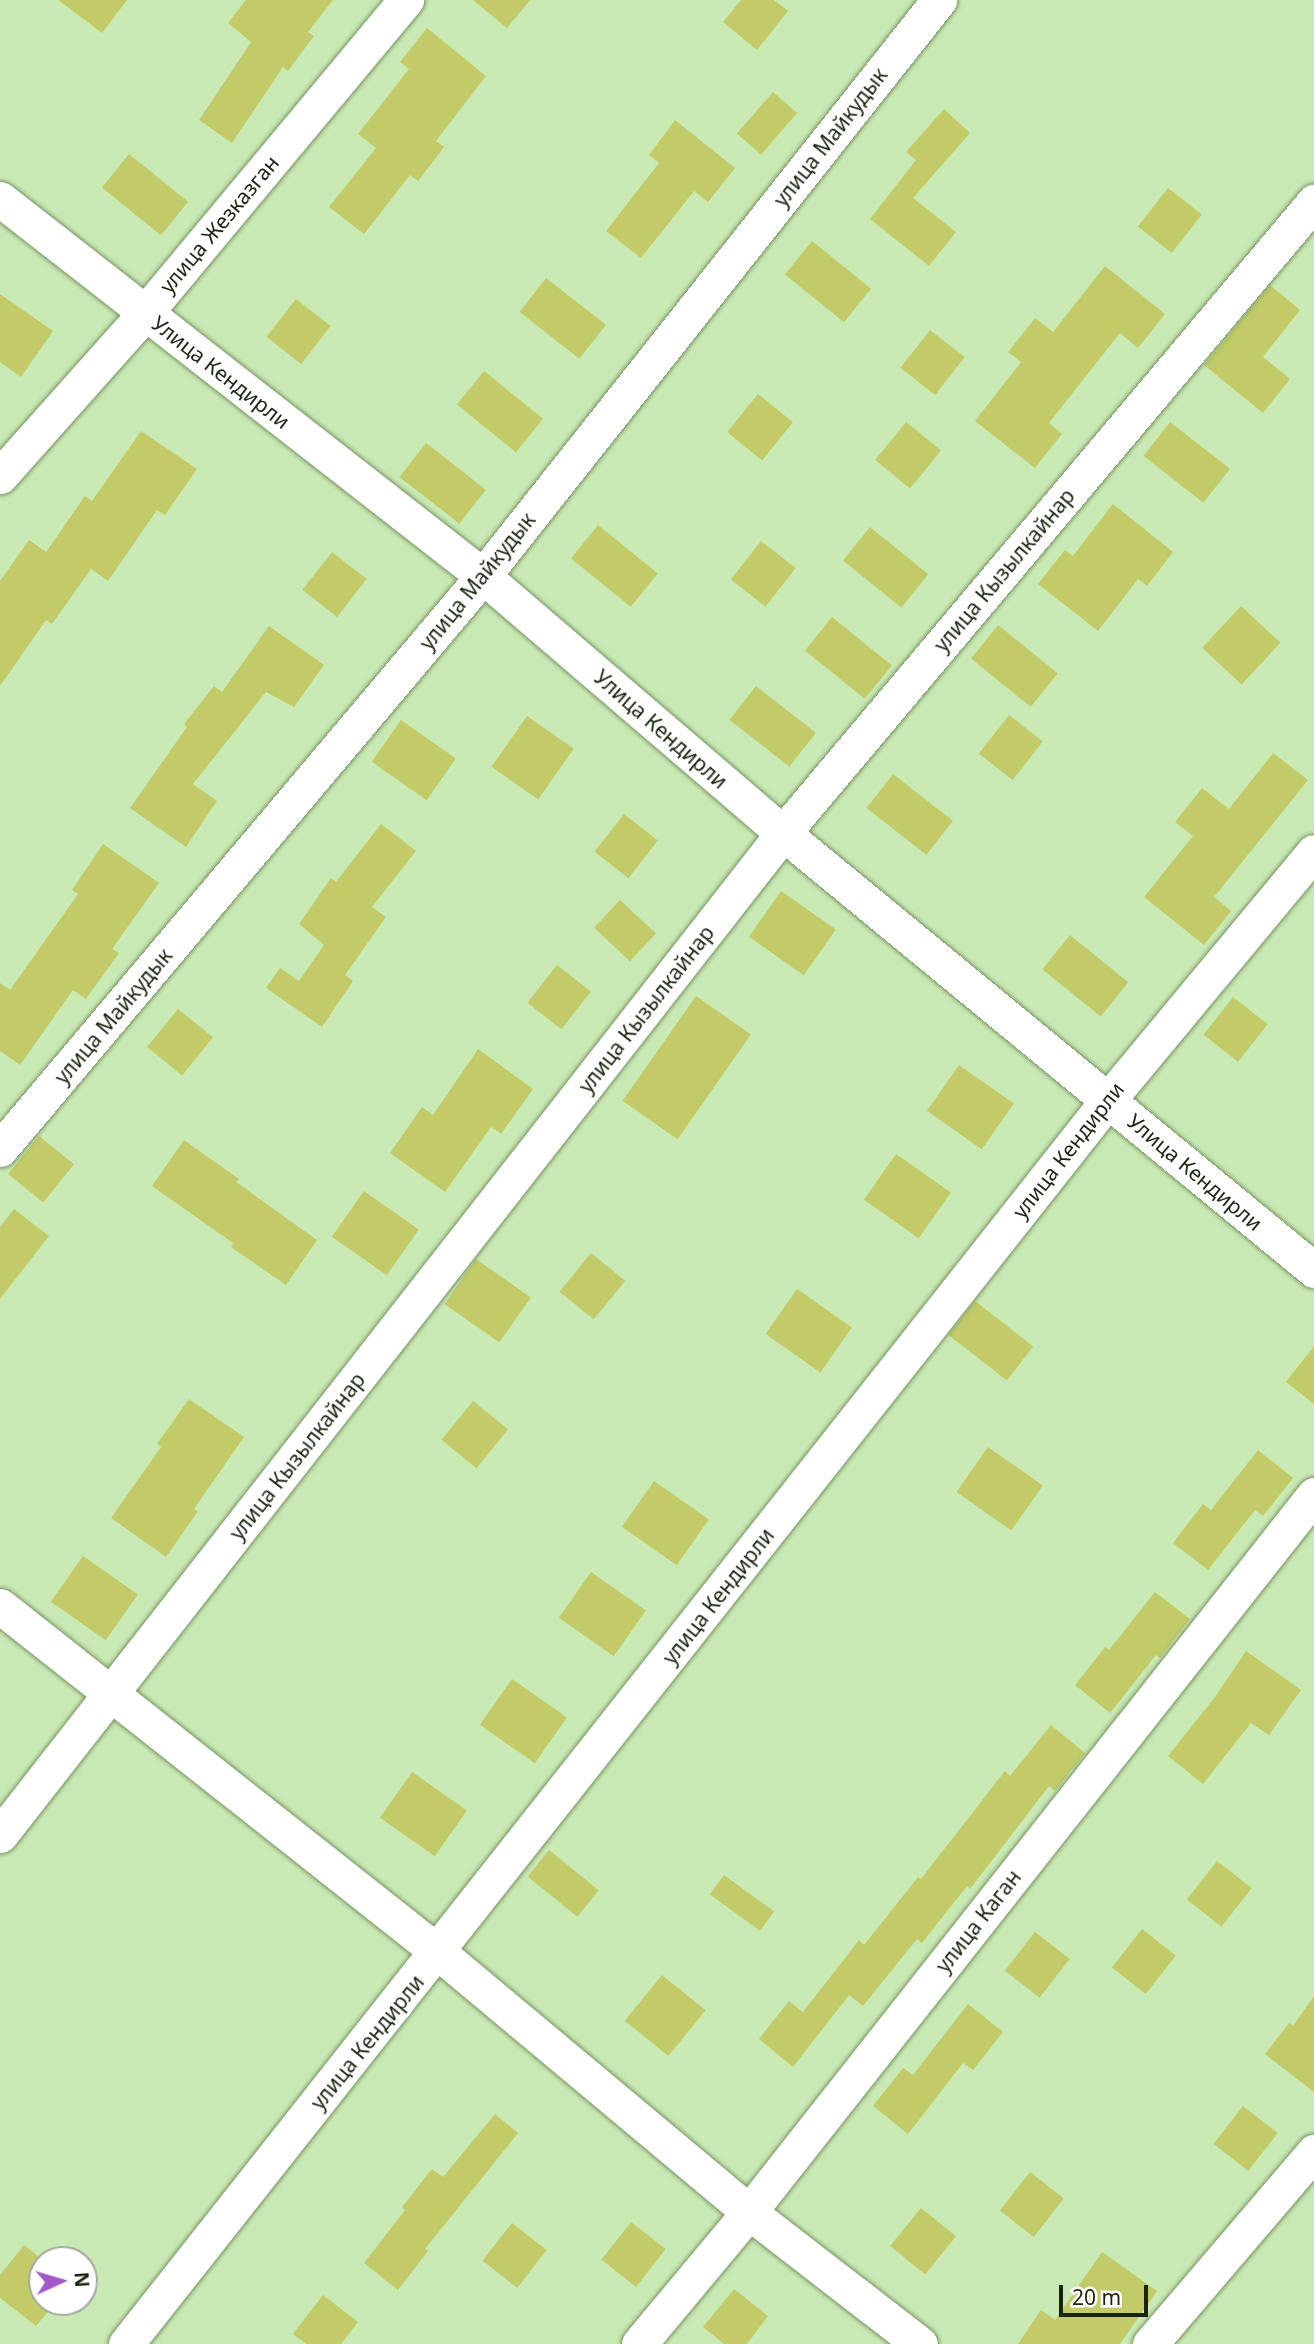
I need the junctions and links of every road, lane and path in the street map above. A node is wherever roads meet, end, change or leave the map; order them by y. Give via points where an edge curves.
1 (406, 0) edge
2 (939, 0) edge
3 (0, 199) edge
4 (1314, 202) edge
5 (145, 313) junction
6 (0, 476) edge
7 (483, 576) junction
8 (783, 833) junction
9 (1314, 852) edge
10 (1108, 1100) junction
11 (0, 1149) edge
12 (1314, 1270) edge
13 (1314, 1494) edge
14 (0, 1606) edge
15 (111, 1694) junction
16 (0, 1835) edge
17 (438, 1952) junction
18 (1314, 2152) edge
19 (749, 2212) junction
20 (126, 2344) edge
21 (639, 2344) edge
22 (920, 2344) edge
23 (1150, 2344) edge

1 - 5 street, улица Жезказган
2 - 7 street, улица Майкудык
3 - 5 street, Улица Кендирли
4 - 8 street, улица Кызылкайнар
5 - 6 street, улица Жезказган
5 - 7 street, Улица Кендирли
7 - 8 street, Улица Кендирли
7 - 11 street, улица Майкудык
8 - 10 street, Улица Кендирли
8 - 15 street, улица Кызылкайнар
9 - 10 street, улица Кендирли
10 - 12 street, Улица Кендирли
10 - 17 street, улица Кендирли
13 - 19 street, улица Каган
14 - 15 street
15 - 16 street, улица Кызылкайнар
15 - 17 street
17 - 19 street
17 - 20 street, улица Кендирли
18 - 23 street
19 - 21 street, улица Каган
19 - 22 street

